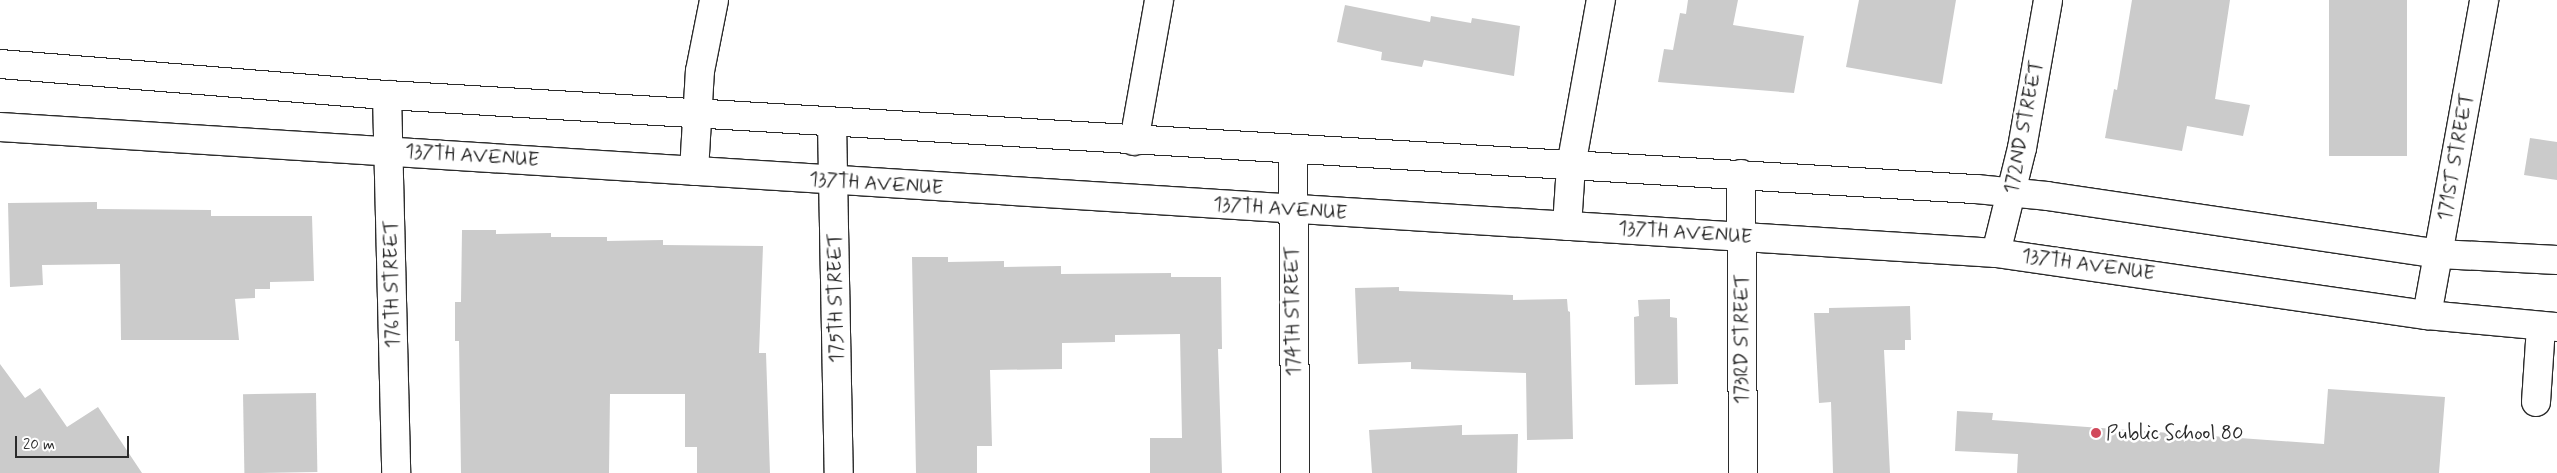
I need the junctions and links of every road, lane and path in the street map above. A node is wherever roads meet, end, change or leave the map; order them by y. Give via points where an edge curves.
1 (714, 0) edge
2 (1159, 0) edge
3 (1601, 0) edge
4 (2048, 0) edge
5 (2484, 0) edge
6 (0, 64) edge
7 (387, 95) junction
8 (697, 114) junction
9 (832, 123) junction
10 (0, 126) edge
11 (1134, 141) junction
12 (1293, 149) junction
13 (389, 150) junction
14 (1571, 166) junction
15 (694, 171) junction
16 (1741, 174) junction
17 (833, 181) junction
18 (2013, 192) junction
19 (1292, 209) junction
20 (1567, 226) junction
21 (1742, 237) junction
22 (1996, 252) junction
23 (2439, 254) junction
24 (2557, 260) edge
25 (2427, 315) junction
26 (2549, 327) edge
27 (2536, 402) dead end
28 (396, 473) edge
29 (839, 473) edge
30 (1295, 473) edge
31 (1743, 473) edge

1 - 8 street via 700,71
2 - 11 street
3 - 14 street
4 - 18 street, 172ND STREET
5 - 23 street, 171ST STREET
6 - 7 street
7 - 8 street
7 - 13 street, 176TH STREET
8 - 9 street
8 - 15 street
9 - 11 street
9 - 17 street, 175TH STREET
10 - 13 street, 137TH AVENUE via 151,138
11 - 12 street
12 - 14 street
12 - 19 street, 174TH STREET
13 - 15 street, 137TH AVENUE
13 - 28 street, 176TH STREET
14 - 16 street
14 - 20 street
15 - 17 street, 137TH AVENUE
16 - 18 street
16 - 21 street, 173RD STREET
17 - 19 street, 137TH AVENUE
17 - 29 street, 175TH STREET
18 - 22 street, 172ND STREET
18 - 23 street
19 - 20 street, 137TH AVENUE
19 - 30 street, 174TH STREET
20 - 21 street, 137TH AVENUE
21 - 22 street, 137TH AVENUE
21 - 31 street, 173RD STREET
22 - 25 street, 137TH AVENUE
23 - 24 street
23 - 25 street, 171ST STREET
25 - 26 street, 137TH AVENUE
26 - 27 street

